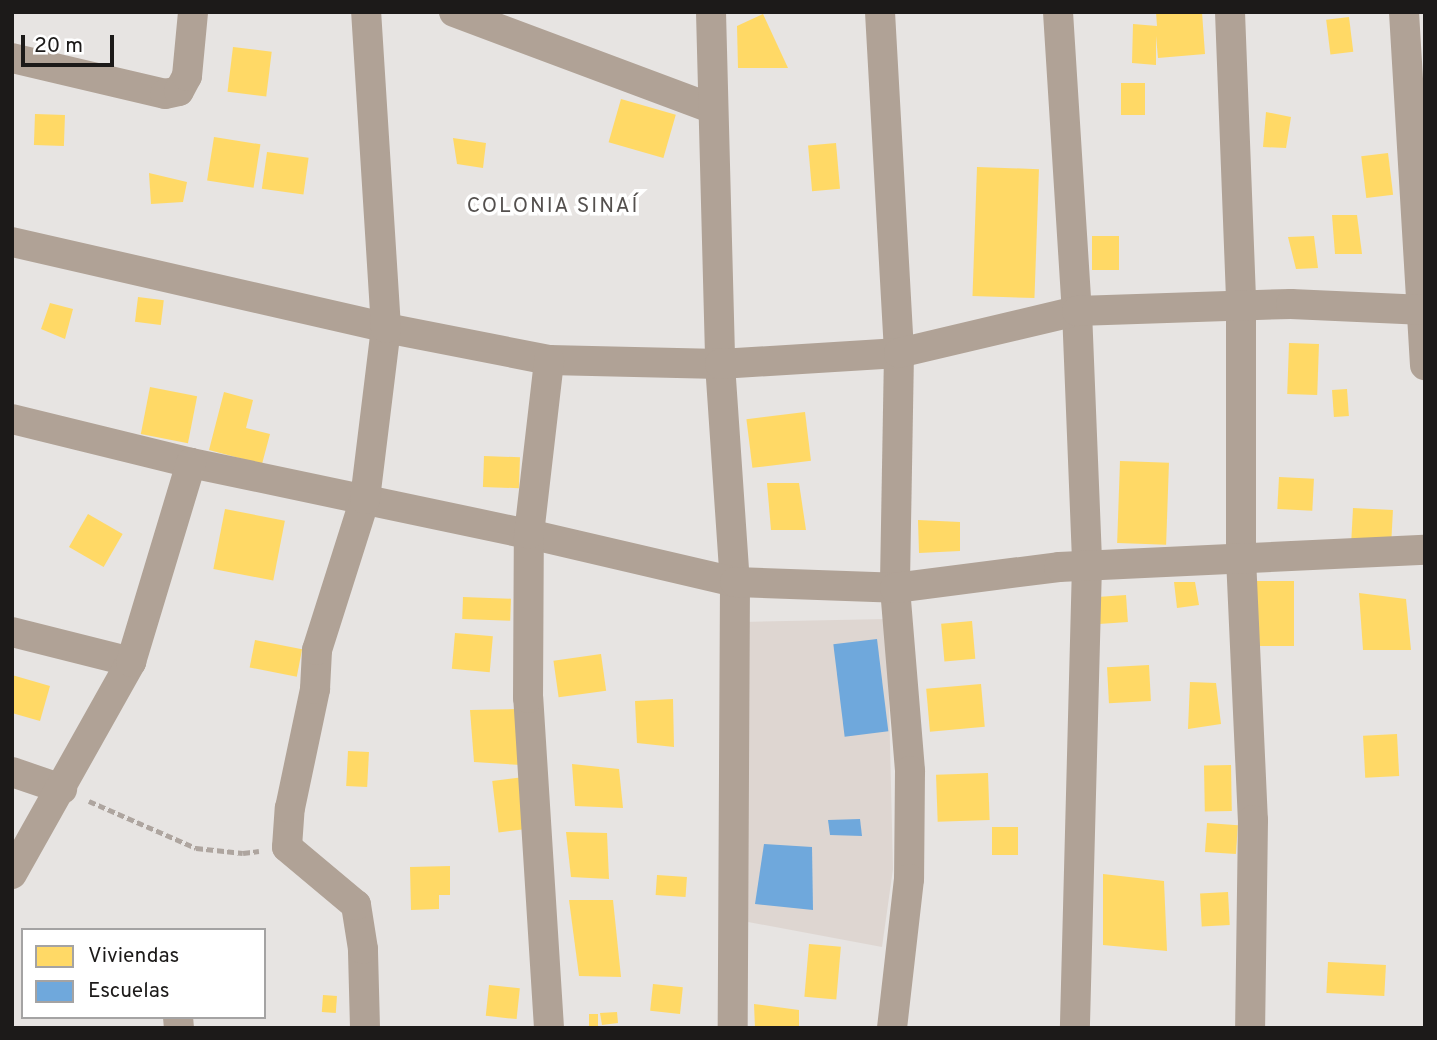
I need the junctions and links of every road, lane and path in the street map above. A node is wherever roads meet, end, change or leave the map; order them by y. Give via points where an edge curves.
1 (193, 12) edge
2 (366, 12) edge
3 (454, 12) edge
4 (711, 12) edge
5 (880, 12) edge
6 (1058, 12) edge
7 (1230, 12) edge
8 (1404, 12) edge
9 (12, 58) edge
10 (711, 108) junction
11 (12, 242) edge
12 (1241, 305) junction
13 (1423, 309) edge
14 (1077, 311) junction
15 (386, 328) junction
16 (899, 353) junction
17 (549, 360) junction
18 (720, 364) junction
19 (1425, 365) edge
20 (12, 419) edge
21 (191, 463) junction
22 (365, 499) junction
23 (529, 534) junction
24 (1425, 550) edge
25 (1241, 558) junction
26 (1087, 565) junction
27 (736, 582) junction
28 (895, 588) junction
29 (12, 632) edge
30 (131, 663) junction
31 (12, 772) edge
32 (62, 789) junction
33 (287, 847) junction
34 (12, 874) edge
35 (365, 1028) edge
36 (549, 1028) edge
37 (733, 1028) edge
38 (892, 1028) edge
39 (1075, 1028) edge
40 (1250, 1028) edge

1 - 9 street via 187,76 179,91 165,94
2 - 15 street
3 - 10 street
4 - 10 street
5 - 16 street
6 - 14 street
7 - 12 street
8 - 13 street
10 - 18 street
11 - 15 street
12 - 13 street
12 - 14 street
12 - 25 street
13 - 19 street
14 - 16 street
14 - 26 street
15 - 17 street
15 - 22 street
16 - 18 street
16 - 28 street
17 - 18 street
17 - 23 street
18 - 27 street
20 - 21 street
21 - 22 street
21 - 30 street
22 - 23 street
22 - 33 street via 317,650 315,689 290,808
23 - 27 street
23 - 36 street via 528,698
24 - 25 street
25 - 26 street
25 - 40 street via 1253,820
26 - 28 street
26 - 39 street
27 - 28 street
27 - 37 street
28 - 38 street via 910,771 909,879
29 - 30 street
30 - 32 street
31 - 32 street
32 - 33 path via 195,848 243,853
32 - 34 street
33 - 35 street via 356,905 363,950

